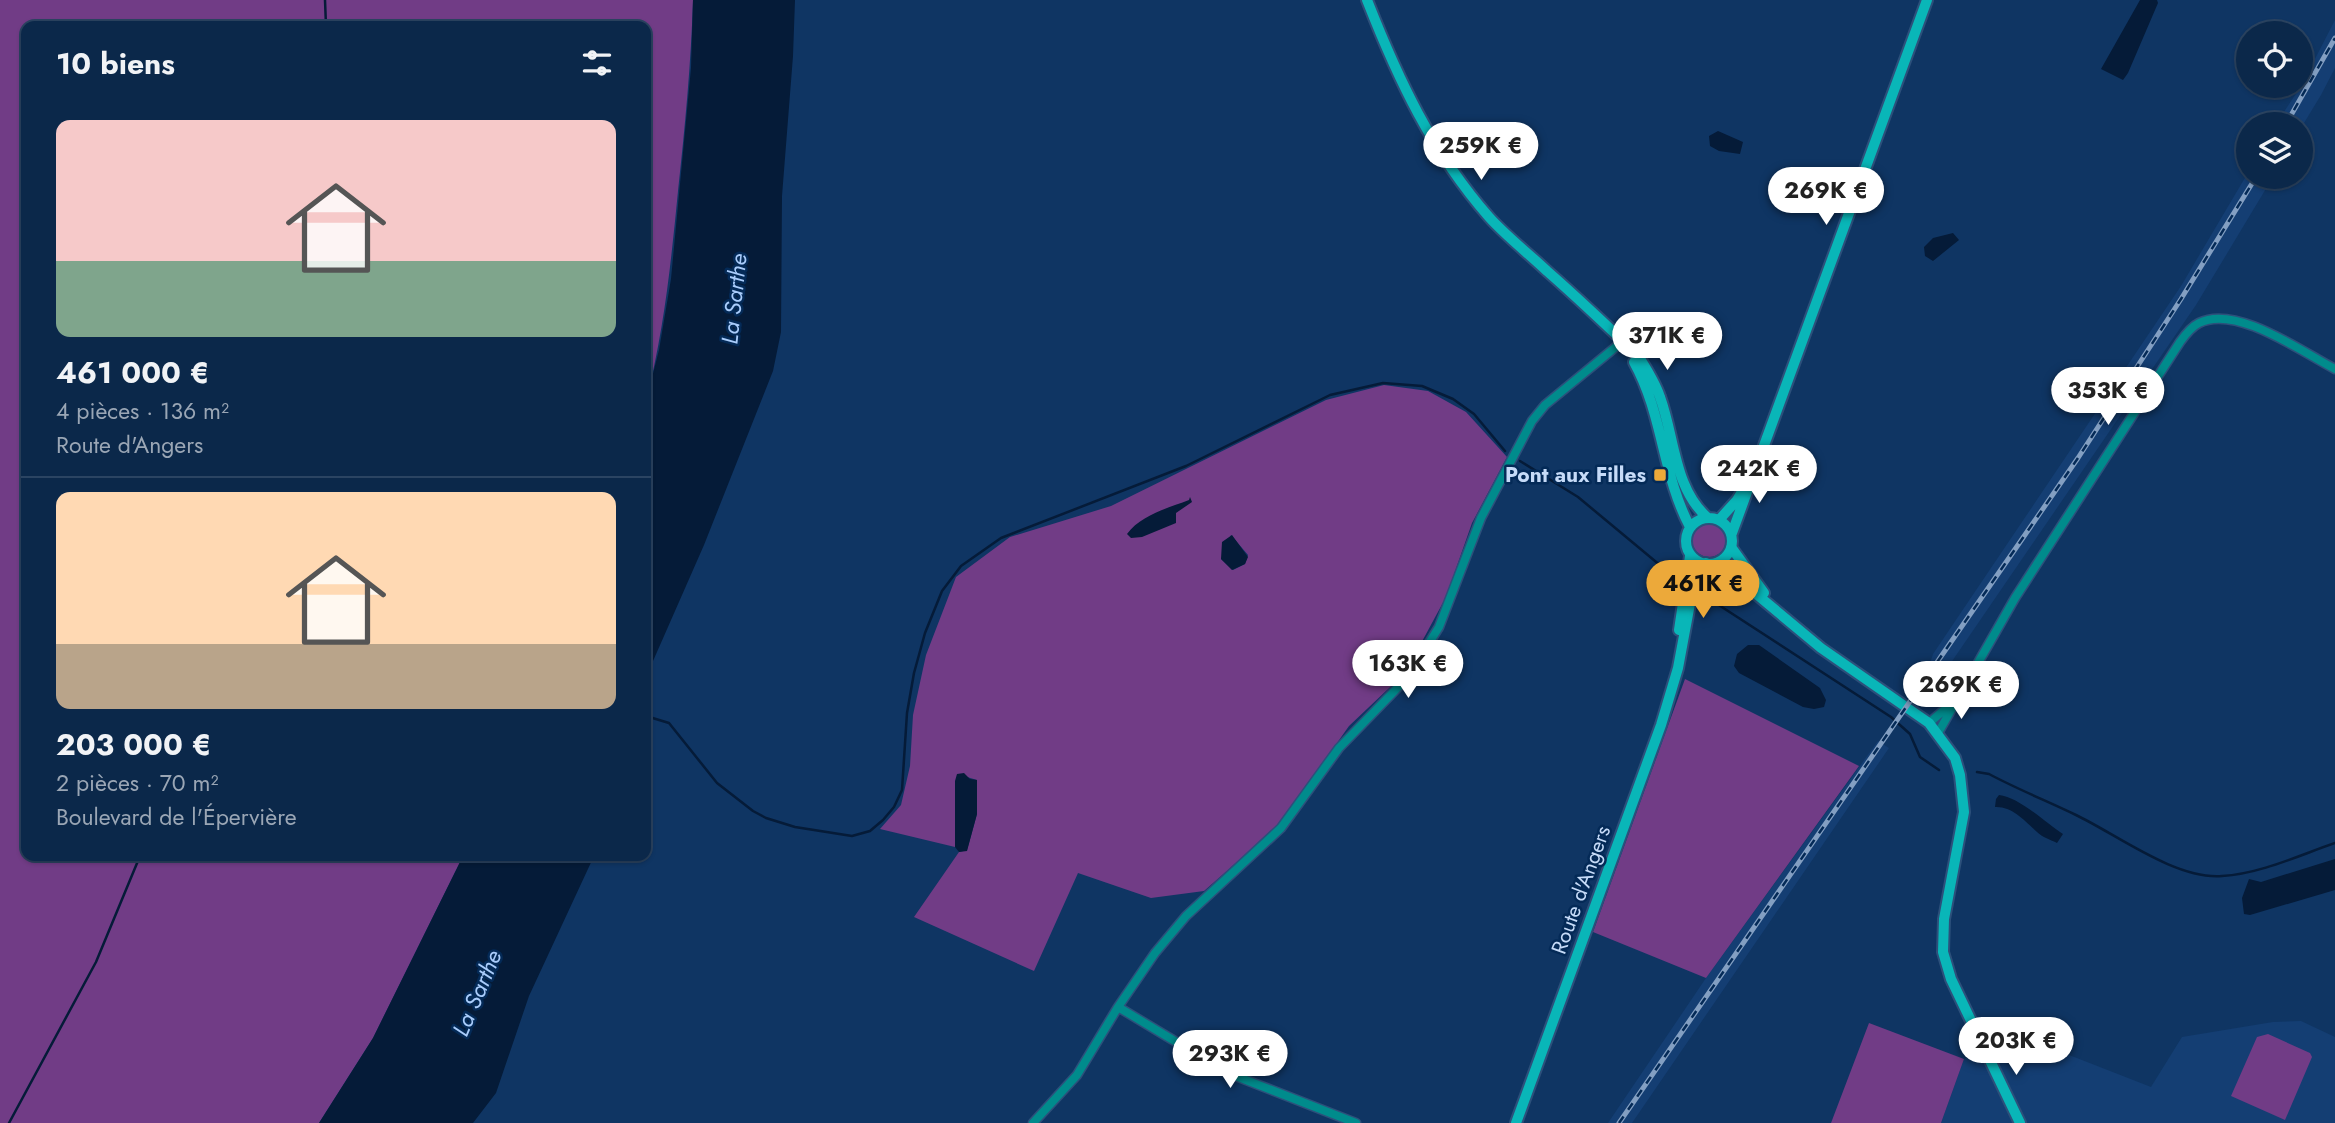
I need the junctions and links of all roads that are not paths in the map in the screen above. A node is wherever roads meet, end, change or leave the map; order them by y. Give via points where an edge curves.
1 (1367, 0) edge
2 (1927, 0) edge
3 (1623, 341) junction
4 (2335, 369) edge
5 (1755, 465) junction
6 (1713, 519) junction
7 (1690, 527) junction
8 (1732, 533) junction
9 (1731, 547) junction
10 (1690, 556) junction
11 (1718, 562) junction
12 (1706, 563) junction
13 (1782, 614) junction
14 (1678, 668) junction
15 (1959, 695) junction
16 (1929, 723) junction
17 (1938, 733) junction
18 (1117, 1009) junction
19 (2021, 1121) edge
20 (1032, 1123) edge
21 (1356, 1123) edge
22 (1516, 1123) edge

1 - 3 street via 1402,85 1453,173 1490,219
2 - 5 street
3 - 6 street via 1637,354 1661,398 1682,479 1695,507
3 - 7 street via 1656,416 1668,474
3 - 18 street via 1532,421 1481,518 1439,627 1408,677 1339,748 1281,828 1186,916
4 - 15 street via 2236,320 2212,319 2191,328 2014,598
5 - 6 street via 1737,500
5 - 8 street
6 - 7 street
6 - 8 street via 1726,524
7 - 10 street via 1685,541
8 - 9 street
9 - 11 street
9 - 13 street
10 - 12 street
10 - 14 street, Route d'Angers via 1679,621
11 - 12 street
11 - 13 street
12 - 14 street, Route d'Angers via 1694,582
13 - 16 street via 1821,648
14 - 22 street, Route d'Angers
15 - 16 street
15 - 17 street
16 - 17 street
17 - 19 street via 1955,758 1964,799 1962,834 1943,927 1946,966
18 - 20 street via 1077,1075
18 - 21 street via 1228,1073

